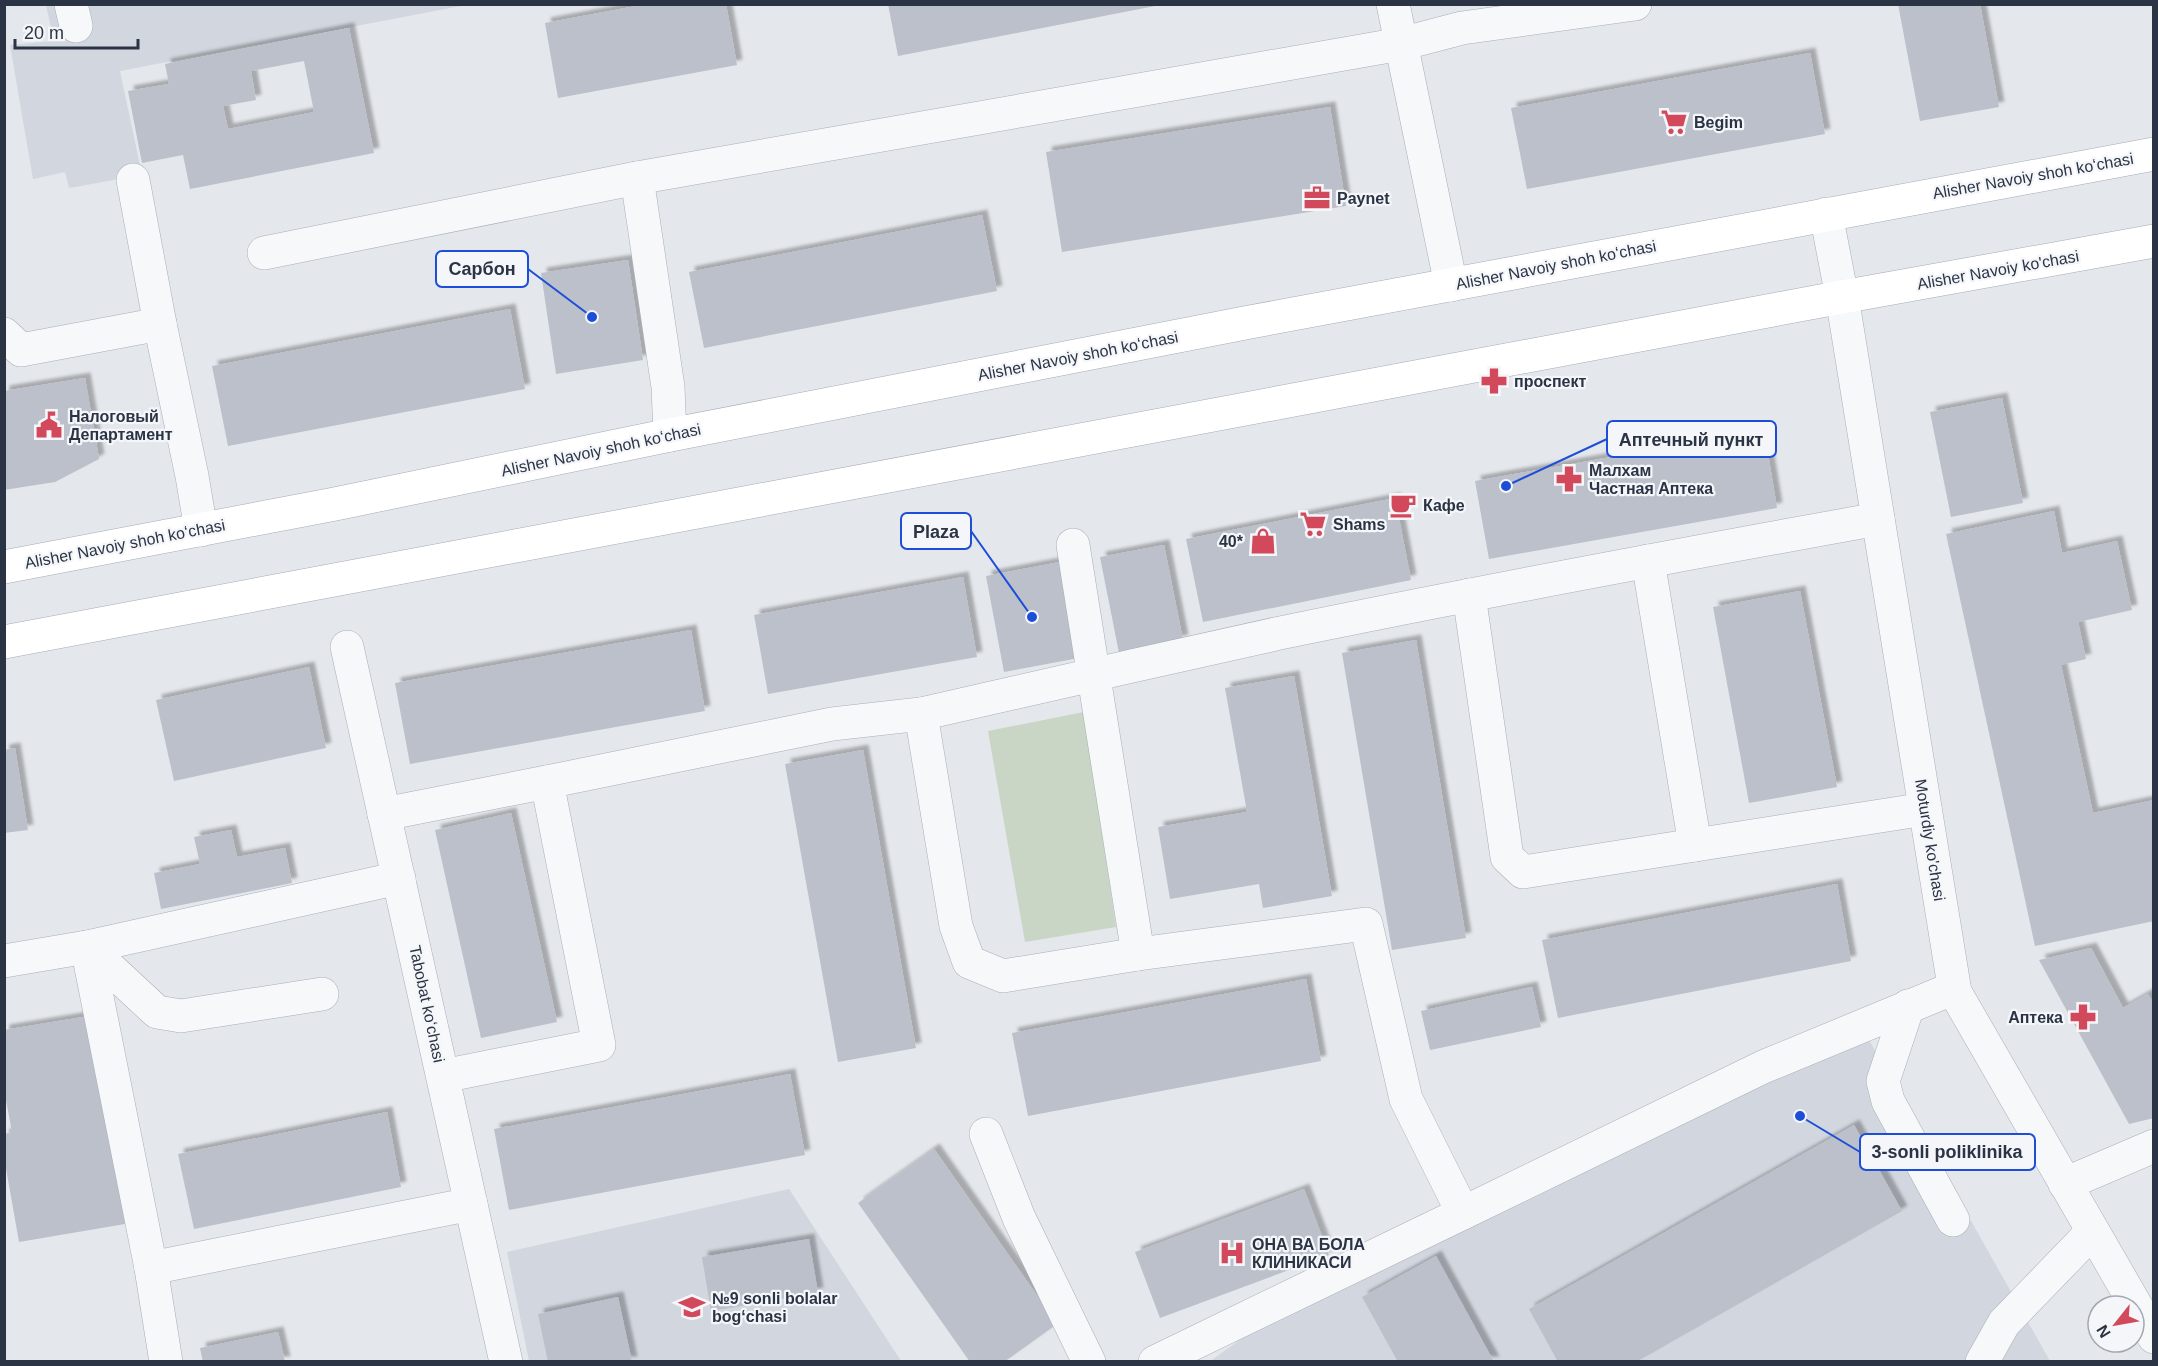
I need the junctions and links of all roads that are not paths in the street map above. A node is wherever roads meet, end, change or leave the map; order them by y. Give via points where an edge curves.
1 (1393, 4) edge
2 (1635, 4) edge
3 (1401, 44) junction
4 (2154, 154) edge
5 (637, 178) junction
6 (133, 180) dead end
7 (1826, 214) junction
8 (2154, 242) edge
9 (264, 253) dead end
10 (1451, 285) junction
11 (1842, 297) junction
12 (160, 324) junction
13 (4, 334) edge
14 (670, 435) junction
15 (1878, 519) junction
16 (201, 530) junction
17 (1073, 544) dead end
18 (1648, 561) junction
19 (4, 567) edge
20 (1469, 595) junction
21 (4, 642) edge
22 (347, 647) dead end
23 (1093, 676) junction
24 (921, 714) junction
25 (548, 782) junction
26 (1925, 808) junction
27 (384, 814) junction
28 (1695, 845) junction
29 (399, 878) junction
30 (87, 947) junction
31 (1138, 954) junction
32 (4, 961) edge
33 (1954, 987) junction
34 (322, 994) dead end
35 (1908, 1006) junction
36 (443, 1076) junction
37 (986, 1134) dead end
38 (2154, 1146) edge
39 (2065, 1184) junction
40 (471, 1204) junction
41 (1463, 1213) junction
42 (1953, 1220) dead end
43 (2092, 1232) junction
44 (151, 1268) junction
45 (2140, 1294) edge
46 (2146, 1304) edge
47 (2154, 1337) edge
48 (166, 1362) edge
49 (507, 1362) edge
50 (1089, 1362) edge
51 (1155, 1362) edge
52 (1982, 1362) edge

1 - 3 street
2 - 3 street via 1462,28
3 - 5 street
3 - 10 street
4 - 7 main road, Alisher Navoiy shoh koʻchasi
5 - 9 street
5 - 14 street via 668,387
6 - 12 street
7 - 10 main road, Alisher Navoiy shoh koʻchasi
7 - 11 street, Moturdiy ko'chasi
8 - 11 main road, Alisher Navoiy ko'chasi
10 - 14 main road, Alisher Navoiy shoh koʻchasi
11 - 15 street, Moturdiy ko'chasi
11 - 21 main road
12 - 13 street via 21,350
12 - 16 street
14 - 16 main road, Alisher Navoiy shoh koʻchasi
15 - 18 street
15 - 26 street, Moturdiy ko'chasi
16 - 19 main road, Alisher Navoiy shoh koʻchasi
17 - 23 street
18 - 20 street
18 - 28 street
20 - 23 street
20 - 28 street via 1507,858 1523,872
22 - 27 street, Tabobat koʻchasi
23 - 24 street
23 - 31 street
24 - 25 street via 832,724
24 - 31 street via 956,926 969,962 1003,976
25 - 27 street
25 - 36 street via 599,1045
26 - 28 street
26 - 33 street, Moturdiy ko'chasi
27 - 29 street, Tabobat koʻchasi
29 - 30 street
29 - 36 street, Tabobat koʻchasi
30 - 32 street
30 - 34 street via 157,1012 181,1016
30 - 44 street
31 - 41 street via 1366,924 1406,1099
33 - 35 street
33 - 39 street, Moturdiy ko'chasi
35 - 41 street via 1763,1066
35 - 42 street via 1883,1081 1888,1101
36 - 40 street, Tabobat koʻchasi
37 - 50 street via 1019,1218
38 - 39 street
39 - 43 street, Moturdiy ko'chasi
40 - 44 street
40 - 49 street, Tabobat koʻchasi
41 - 51 street
43 - 45 street, Moturdiy ko'chasi
43 - 52 street via 2004,1323
44 - 48 street
46 - 47 street, Moturdiy ko'chasi

